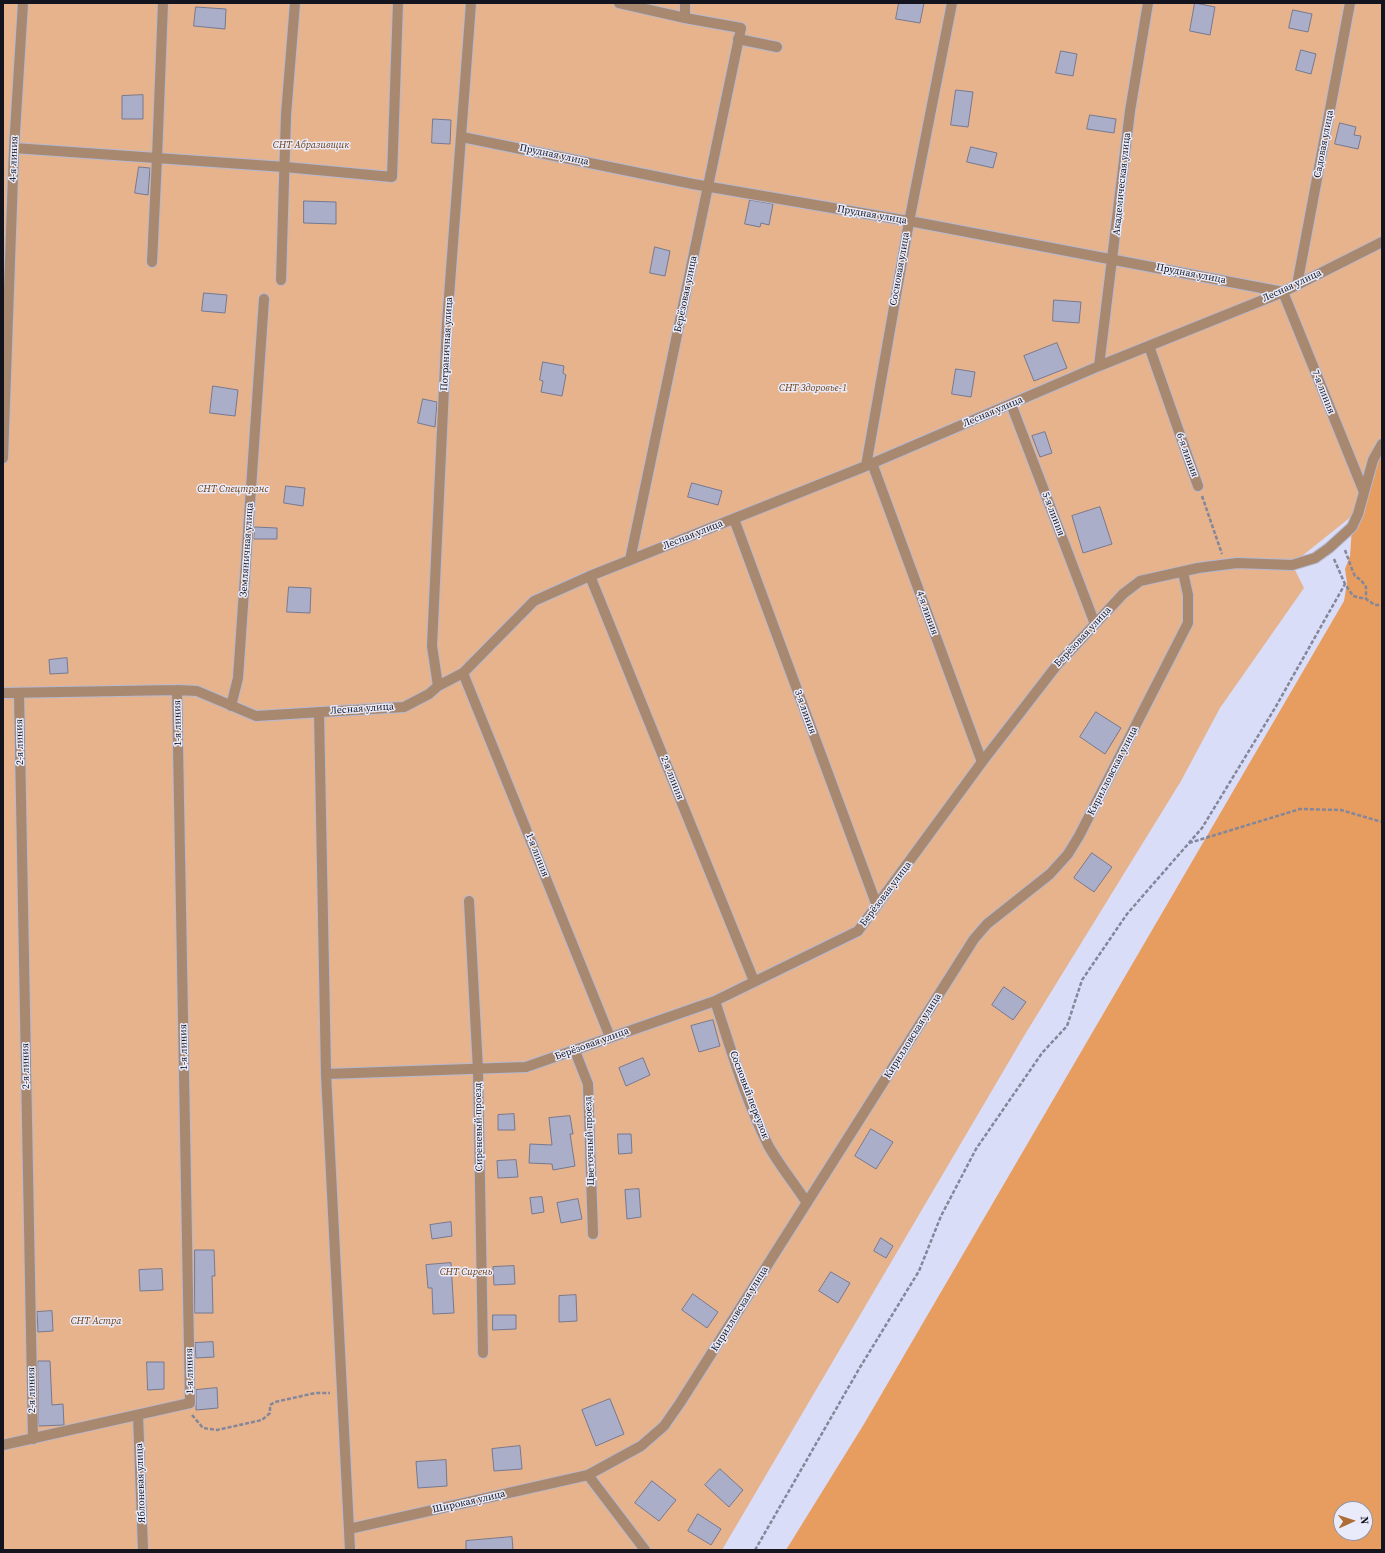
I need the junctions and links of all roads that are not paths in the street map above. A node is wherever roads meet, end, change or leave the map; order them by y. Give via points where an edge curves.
1 (23, 3) edge
2 (163, 3) edge
3 (294, 3) edge
4 (398, 3) edge
5 (471, 3) edge
6 (619, 3) edge
7 (685, 3) edge
8 (952, 3) edge
9 (1148, 3) edge
10 (1350, 3) edge
11 (684, 18) junction
12 (738, 39) junction
13 (777, 47) dead end
14 (462, 137) junction
15 (14, 148) junction
16 (157, 158) junction
17 (285, 168) junction
18 (708, 187) junction
19 (909, 222) junction
20 (1382, 242) edge
21 (1113, 259) junction
22 (152, 262) dead end
23 (281, 280) dead end
24 (1297, 285) junction
25 (1283, 292) junction
26 (264, 299) dead end
27 (1149, 346) junction
28 (1099, 366) junction
29 (1011, 404) junction
30 (1382, 444) edge
31 (3, 458) edge
32 (869, 464) junction
33 (1198, 486) road end
34 (1364, 492) junction
35 (734, 519) junction
36 (630, 560) junction
37 (1183, 572) junction
38 (590, 576) junction
39 (1095, 624) junction
40 (463, 673) junction
41 (438, 686) junction
42 (177, 690) junction
43 (3, 693) edge
44 (19, 693) junction
45 (231, 706) junction
46 (319, 712) junction
47 (982, 762) junction
48 (469, 901) dead end
49 (877, 906) junction
50 (754, 981) junction
51 (716, 1001) junction
52 (610, 1037) junction
53 (575, 1051) junction
54 (478, 1070) junction
55 (326, 1074) junction
56 (807, 1203) junction
57 (593, 1234) dead end
58 (483, 1353) dead end
59 (138, 1415) junction
60 (33, 1439) junction
61 (3, 1445) edge
62 (588, 1475) junction
63 (349, 1529) junction
64 (143, 1550) edge
65 (350, 1550) edge
66 (645, 1550) edge

1 - 15 street, 4-я линия
2 - 16 street
3 - 17 street
4 - 17 street via 392,178
5 - 14 street, Пограничная улица
6 - 11 street
7 - 11 street
8 - 19 street, Сосновая улица
9 - 21 street, Академическая улица via 1130,111
10 - 24 street, Садовая улица
11 - 12 street, Берёзовая улица via 741,28
12 - 13 street
12 - 18 street, Берёзовая улица
14 - 18 street, Прудная улица
14 - 41 street, Пограничная улица via 447,323 432,646
15 - 16 street
15 - 31 street, 4-я линия
16 - 17 street
16 - 22 street
17 - 23 street
18 - 19 street, Прудная улица
18 - 36 street, Берёзовая улица
19 - 21 street, Прудная улица
19 - 32 street, Сосновая улица
20 - 24 street, Лесная улица
21 - 25 street, Прудная улица
21 - 28 street, Академическая улица
24 - 25 street, Лесная улица
25 - 27 street, Лесная улица
25 - 34 street, 7-я линия
26 - 45 street, Земляничная улица via 238,678
27 - 28 street, Лесная улица
27 - 33 street, 6-я линия
28 - 29 street, Лесная улица
29 - 32 street, Лесная улица
29 - 39 street, 5-я линия
30 - 34 street, Берёзовая улица via 1373,460
32 - 35 street, Лесная улица
32 - 47 street, 4-я линия
34 - 37 street, Берёзовая улица via 1352,527 1315,558 1292,564 1226,565
35 - 36 street, Лесная улица
35 - 49 street, 3-я линия
36 - 38 street, Лесная улица
37 - 39 street, Берёзовая улица via 1140,582 1123,594
37 - 56 street, Кирилловская улица via 1188,595 1188,623 1079,836 1068,854 1050,874 987,924 974,939
38 - 40 street, Лесная улица via 534,601
38 - 50 street, 2-я линия
39 - 47 street, Берёзовая улица via 1057,665
40 - 41 street, Лесная улица
40 - 52 street, 1-я линия
41 - 46 street, Лесная улица via 429,694 404,707
42 - 44 street, Лесная улица
42 - 45 street, Лесная улица via 197,692
42 - 59 street, 1-я линия via 189,1404
43 - 44 street, Лесная улица
44 - 60 street, 2-я линия
45 - 46 street, Лесная улица via 256,716
46 - 55 street
47 - 49 street, Берёзовая улица
48 - 54 street, Сиреневый проезд
49 - 50 street, Берёзовая улица via 858,931
50 - 51 street, Берёзовая улица
51 - 52 street, Берёзовая улица
51 - 56 street, Сосновый переулок via 757,1120 769,1146
52 - 53 street, Берёзовая улица
53 - 54 street, Берёзовая улица via 526,1067
53 - 57 street, Цветочный проезд via 588,1084
54 - 55 street, Берёзовая улица
54 - 58 street, Сиреневый проезд
55 - 63 street
56 - 62 street, Кирилловская улица via 664,1426 642,1446
59 - 60 street
59 - 64 street, Яблоневая улица
60 - 61 street
62 - 63 street, Широкая улица
62 - 66 street
63 - 65 street

